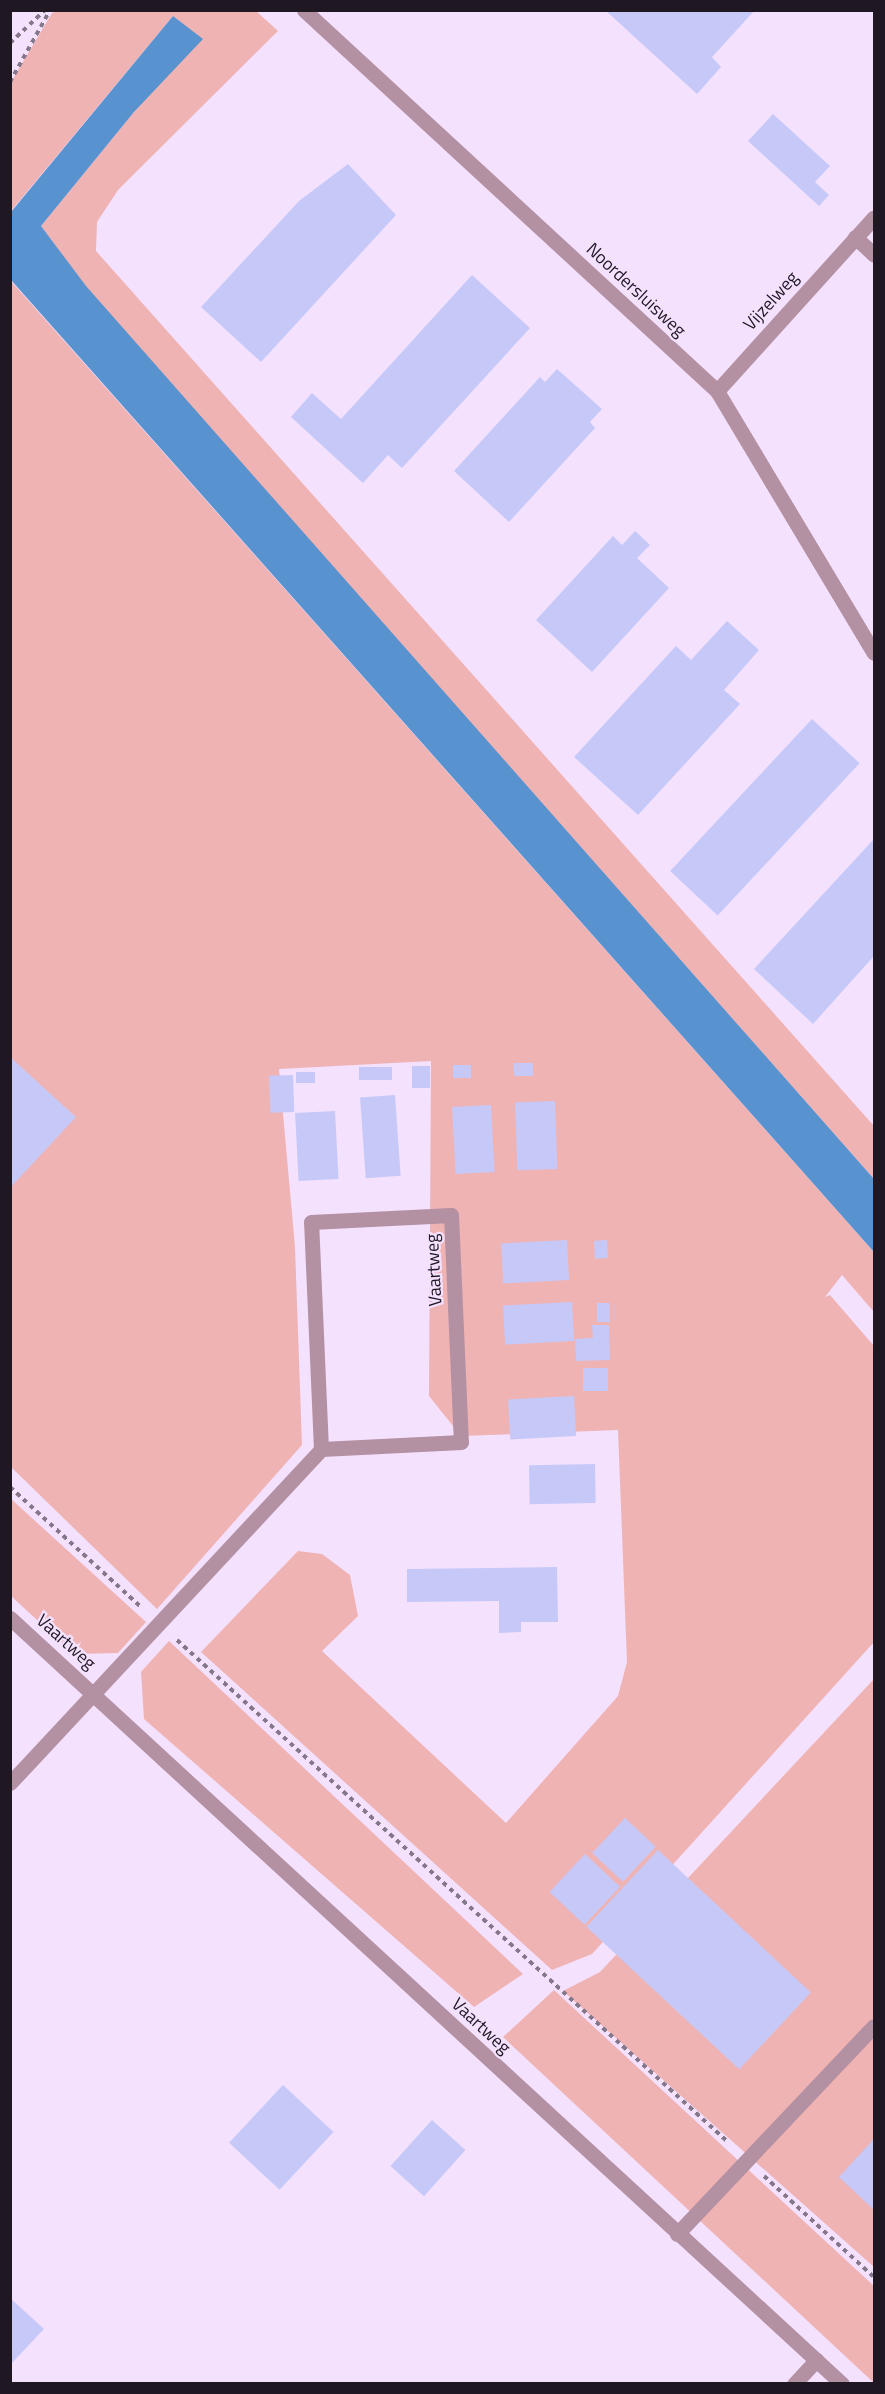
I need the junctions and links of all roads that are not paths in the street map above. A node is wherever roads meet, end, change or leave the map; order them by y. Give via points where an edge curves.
1 (304, 10) edge
2 (874, 217) edge
3 (855, 237) junction
4 (874, 255) edge
5 (717, 391) junction
6 (874, 653) edge
7 (321, 1449) junction
8 (10, 1618) edge
9 (95, 1695) junction
10 (10, 1784) edge
11 (874, 2026) edge
12 (677, 2234) junction
13 (816, 2360) junction
14 (794, 2384) edge
15 (842, 2384) edge

1 - 5 street, Noordersluisweg
2 - 3 street, Vijzelweg
3 - 4 street
3 - 5 street, Vijzelweg
5 - 6 street, Noordersluisweg
7 - 7 street, Vaartweg via 311,1222 451,1215 461,1442
7 - 9 street, Vaartweg
8 - 9 street, Vaartweg
9 - 10 street
9 - 12 street, Vaartweg
11 - 12 street
12 - 13 street, Vaartweg
13 - 14 street
13 - 15 street, Vaartweg

